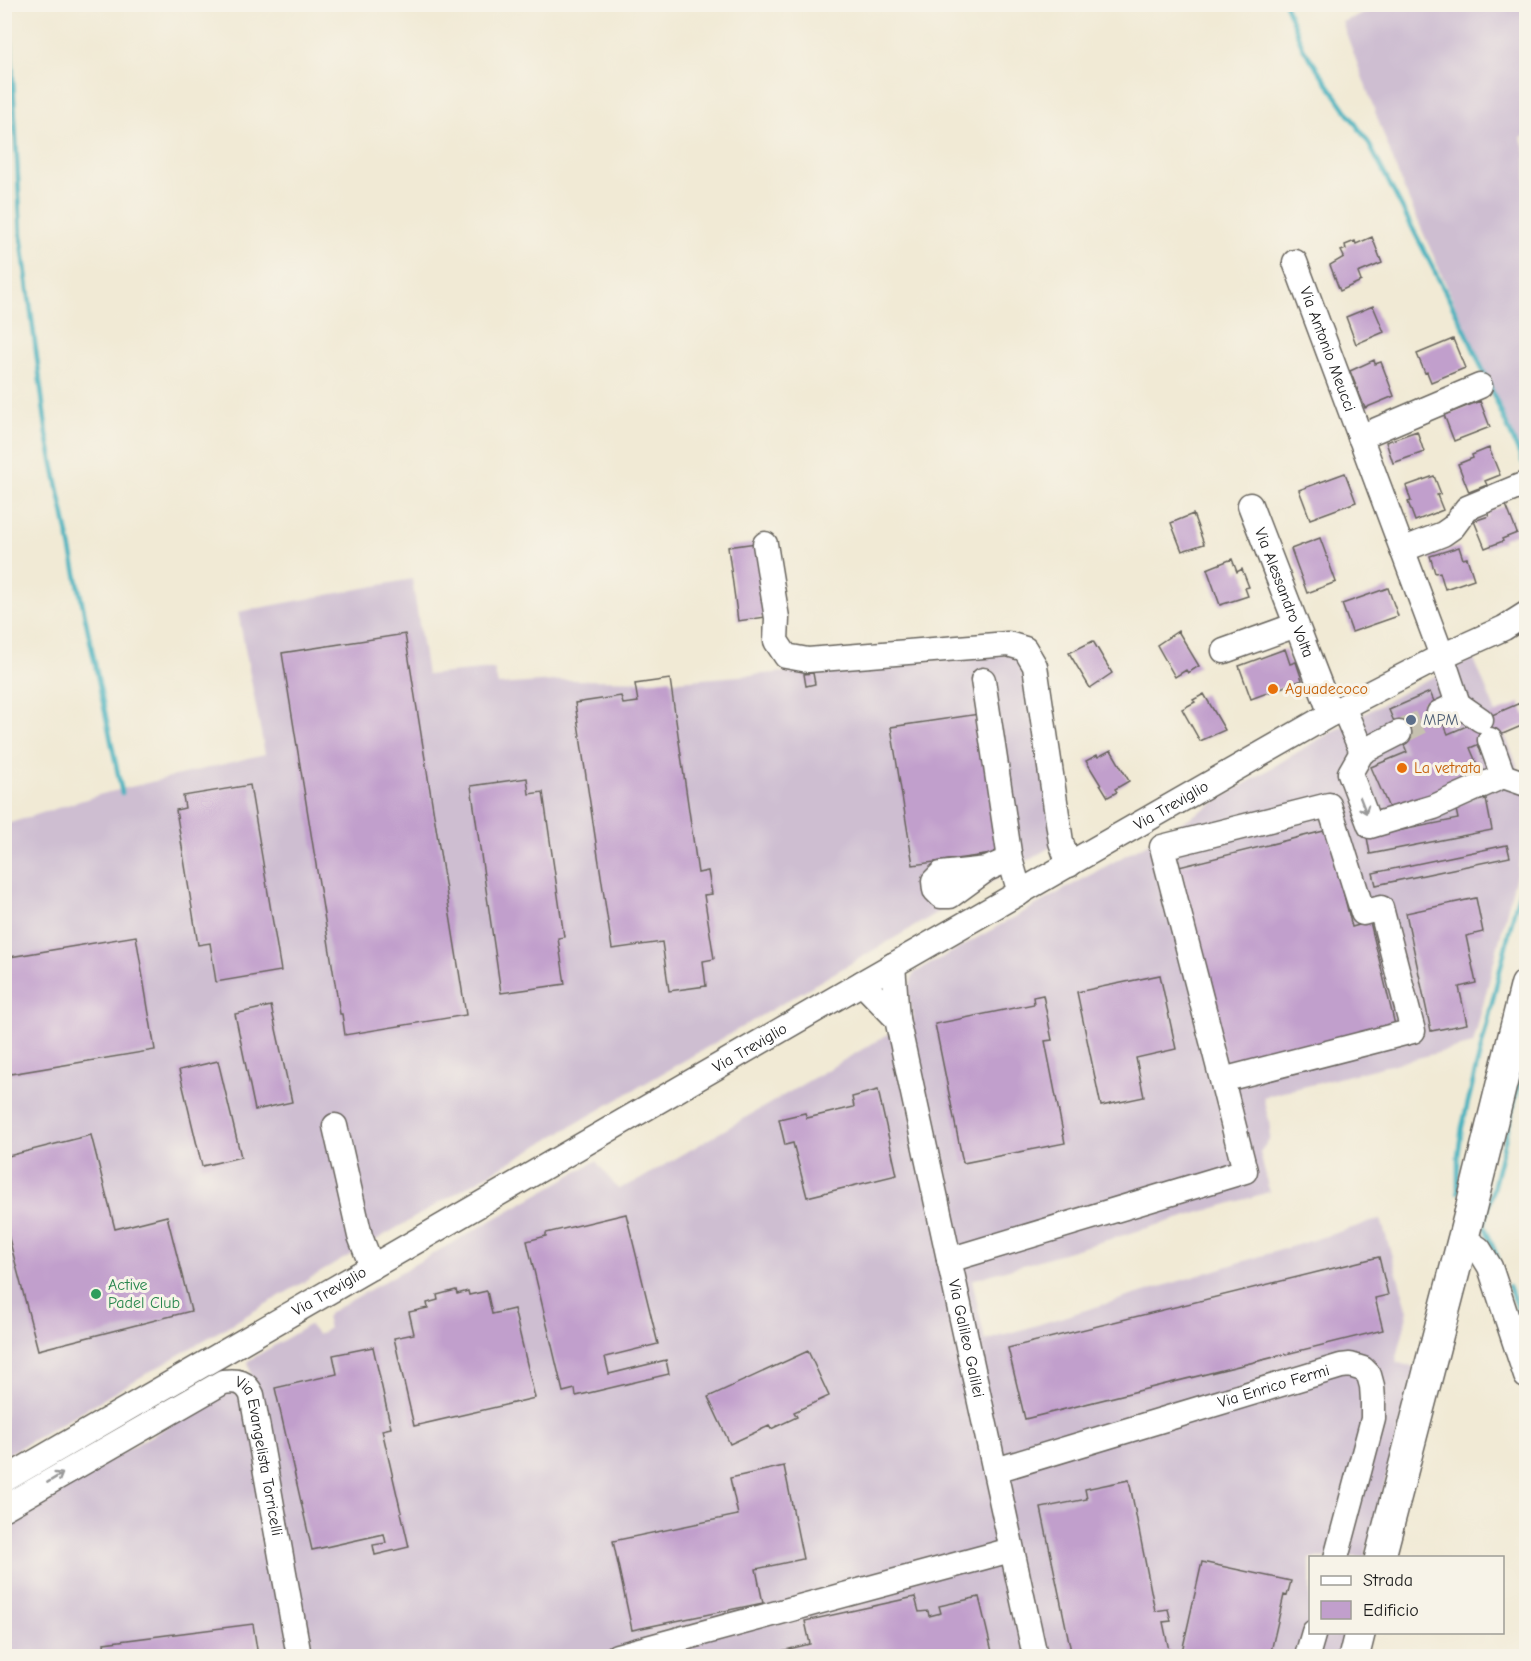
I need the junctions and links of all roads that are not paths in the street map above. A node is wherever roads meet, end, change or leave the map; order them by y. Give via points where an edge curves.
1 (1295, 262) dead end
2 (1480, 386) dead end
3 (1360, 437) junction
4 (1525, 484) dead end
5 (1250, 505) dead end
6 (765, 544) dead end
7 (1402, 550) junction
8 (1527, 614) edge
9 (1296, 625) junction
10 (1515, 627) edge
11 (1224, 651) dead end
12 (1442, 656) junction
13 (983, 680) dead end
14 (1337, 711) junction
15 (1399, 733) tunnel mouth
16 (1362, 752) junction
17 (1503, 776) junction
18 (1527, 784) edge
19 (1010, 859) junction
20 (1069, 865) junction
21 (987, 869) dead end
22 (1020, 893) junction
23 (894, 965) junction
24 (862, 983) junction
25 (1527, 985) edge
26 (897, 1019) junction
27 (1222, 1080) junction
28 (335, 1126) dead end
29 (1463, 1238) junction
30 (949, 1260) junction
31 (372, 1267) junction
32 (1527, 1376) edge
33 (996, 1470) junction
34 (4, 1480) edge
35 (4, 1508) edge
36 (1011, 1550) junction
37 (1336, 1556) edge
38 (1380, 1556) edge
39 (1313, 1634) edge
40 (1360, 1634) edge
41 (299, 1656) edge
42 (616, 1656) edge
43 (1035, 1656) edge
44 (1307, 1656) edge
45 (1354, 1656) edge

1 - 3 street, Via Antonio Meucci
2 - 3 street
3 - 7 street, Via Antonio Meucci
4 - 7 street via 1467,508 1443,534
5 - 9 street, Via Alessandro Volta
6 - 20 street via 777,618 776,641 786,656 808,660 1008,644 1025,649 1035,666 1061,842
7 - 12 street, Via Antonio Meucci
8 - 10 street, Via Treviglio
9 - 11 street
9 - 14 street, Via Alessandro Volta
10 - 12 street, Via Treviglio
12 - 14 street, Via Treviglio
12 - 17 street, Via Antonio Meucci via 1448,708 1486,730
13 - 19 street
14 - 16 street, Via Alessandro Volta
14 - 20 street, Via Treviglio
15 - 16 street
16 -> 17 street via 1350,773 1370,826 1434,807
17 - 18 street
19 - 21 street
19 - 22 street
20 - 22 street, Via Treviglio
22 - 23 street, Via Treviglio
23 - 24 street, Via Treviglio
23 - 26 street, Via Galileo Galilei
24 - 26 street
24 - 31 street, Via Treviglio
25 - 29 main road
26 - 30 street, Via Galileo Galilei
27 - 27 street via 1413,1031 1381,908 1363,913 1329,805 1162,847
27 - 30 street via 1245,1171
28 - 31 street via 360,1236
29 - 32 street via 1479,1249 1490,1267
29 - 38 main road
30 - 33 street, Via Galileo Galilei
31 - 34 street, Via Treviglio
33 - 36 street, Via Galileo Galilei
33 - 37 street, Via Enrico Fermi via 1350,1365 1369,1375 1372,1419
35 -> 41 street, Via Evangelista Torricelli via 224,1382 236,1380 245,1384 254,1403
36 - 42 street
36 - 43 street, Via Galileo Galilei
39 - 44 street
40 - 45 main road

